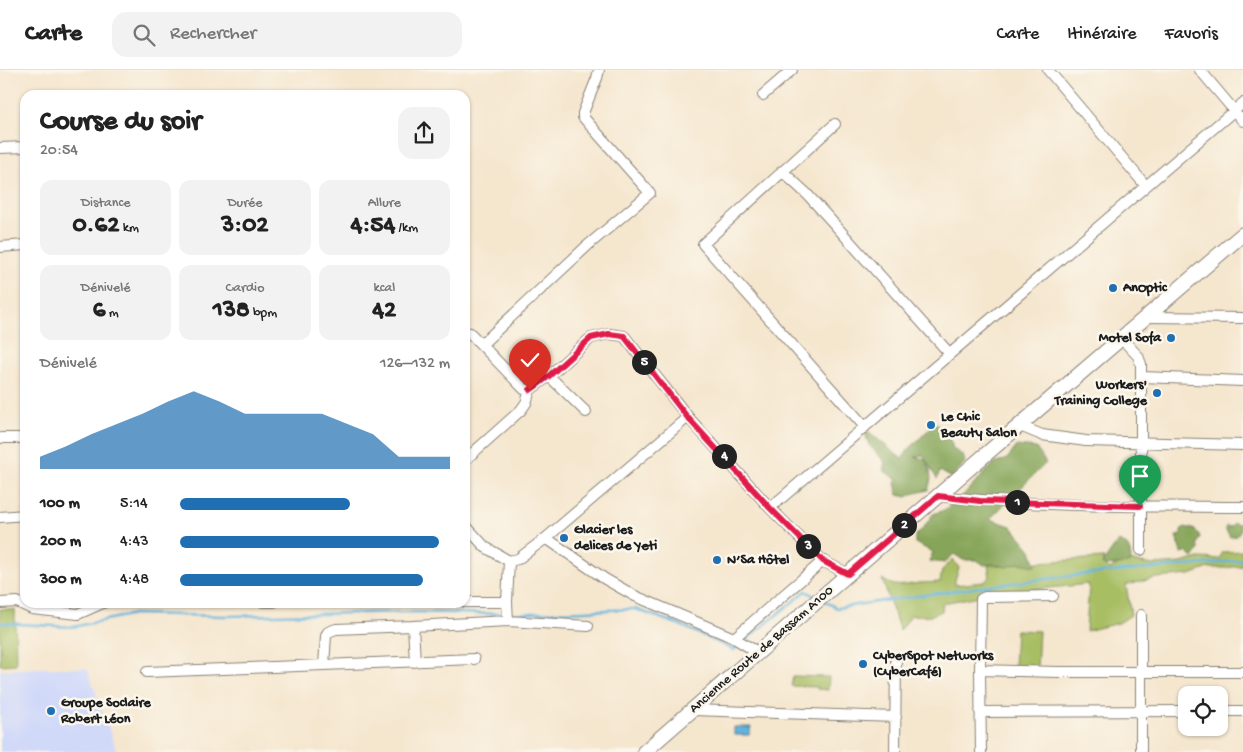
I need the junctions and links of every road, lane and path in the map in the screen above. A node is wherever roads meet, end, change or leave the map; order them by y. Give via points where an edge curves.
1 (599, 70) edge
2 (792, 70) edge
3 (1048, 70) edge
4 (1200, 70) edge
5 (763, 95) dead end
6 (1243, 102) edge
7 (1234, 110) junction
8 (1243, 121) edge
9 (835, 124) dead end
10 (20, 147) edge
11 (0, 148) edge
12 (782, 171) junction
13 (1146, 186) junction
14 (1243, 234) edge
15 (20, 245) edge
16 (0, 247) edge
17 (1146, 317) junction
18 (1243, 318) edge
19 (470, 333) edge
20 (1122, 339) junction
21 (482, 344) junction
22 (949, 353) junction
23 (549, 376) junction
24 (1142, 377) junction
25 (1243, 381) edge
26 (530, 390) junction
27 (586, 412) dead end
28 (688, 418) junction
29 (1020, 426) junction
30 (865, 427) junction
31 (2, 438) dead end
32 (20, 438) edge
33 (1141, 442) junction
34 (1243, 445) edge
35 (470, 455) edge
36 (938, 496) junction
37 (1140, 506) junction
38 (1243, 507) edge
39 (770, 508) junction
40 (20, 516) edge
41 (0, 517) edge
42 (470, 530) edge
43 (546, 538) junction
44 (1141, 550) dead end
45 (509, 561) junction
46 (823, 561) junction
47 (848, 574) junction
48 (1053, 596) dead end
49 (470, 602) edge
50 (507, 602) junction
51 (0, 603) edge
52 (20, 603) edge
53 (30, 608) edge
54 (92, 608) edge
55 (1141, 614) dead end
56 (508, 621) junction
57 (413, 626) junction
58 (588, 626) dead end
59 (734, 638) junction
60 (759, 653) junction
61 (474, 659) dead end
62 (896, 659) dead end
63 (415, 662) junction
64 (324, 665) junction
65 (980, 670) junction
66 (147, 672) dead end
67 (1140, 672) junction
68 (1243, 672) edge
69 (694, 710) junction
70 (1141, 710) junction
71 (1178, 711) edge
72 (1228, 711) edge
73 (1243, 711) edge
74 (980, 712) junction
75 (896, 717) junction
76 (644, 752) edge
77 (895, 752) edge
78 (981, 752) edge
79 (1141, 752) edge

1 - 21 street via 583,116 650,194 587,246
2 - 5 street
3 - 13 street
4 - 7 street
6 - 7 street
7 - 8 street
7 - 13 street
9 - 12 street
10 - 11 street
12 - 22 street via 807,194
12 - 30 street via 703,244
13 - 22 street
14 - 17 main road, Ancienne Route de Bassam A100
15 - 16 street
17 - 18 street
17 - 20 main road, Ancienne Route de Bassam A100
19 - 21 street
20 - 24 street via 1138,356
20 - 29 main road, Ancienne Route de Bassam A100
21 - 26 street via 524,389
22 - 30 street
23 - 26 street
23 - 27 street
23 - 28 street via 591,338 620,334
24 - 25 street
24 - 33 street
26 - 35 street via 520,410
28 - 39 street
28 - 43 street
29 - 33 street via 1059,438
29 - 36 main road, Ancienne Route de Bassam A100
30 - 39 street
31 - 32 street
33 - 34 street
33 - 37 street
36 - 37 street via 980,501
36 - 47 main road, Ancienne Route de Bassam A100
37 - 38 street
37 - 44 street
39 - 46 street
40 - 41 street
42 - 45 street via 485,547
43 - 45 street via 518,559
43 - 59 street via 635,596
45 - 50 street
46 - 47 street
46 - 59 street
47 - 60 main road, Ancienne Route de Bassam A100
48 - 65 street via 982,599
49 - 50 street
50 - 56 street
51 - 52 street
53 - 54 street via 78,614
55 - 67 street
56 - 57 street
56 - 58 street
57 - 63 street
57 - 64 street via 331,630 326,636
59 - 60 street
60 - 69 main road, Ancienne Route de Bassam A100
61 - 63 street
62 - 75 street
63 - 64 street
64 - 66 street
65 - 67 street
65 - 74 street
67 - 68 street
67 - 70 street
69 - 75 street
69 - 76 main road, Ancienne Route de Bassam A100
70 - 71 street
70 - 74 street
70 - 79 street
72 - 73 street
74 - 78 street
75 - 77 street

